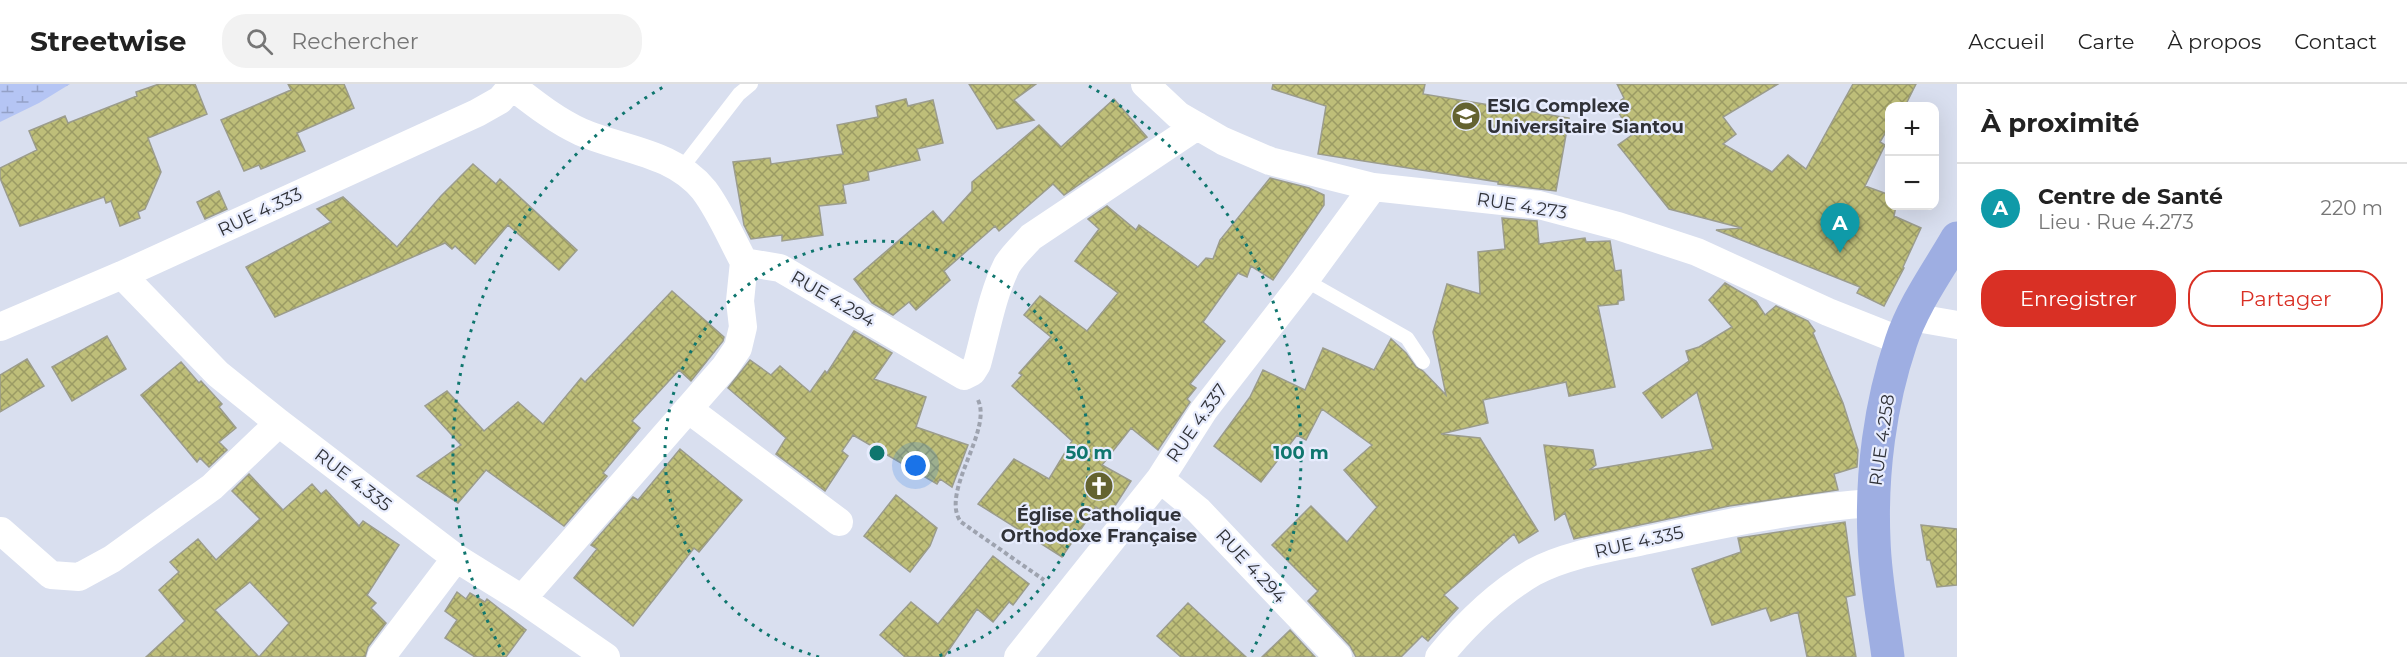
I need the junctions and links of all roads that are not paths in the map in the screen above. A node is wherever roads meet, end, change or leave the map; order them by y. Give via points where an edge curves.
1 (751, 84) edge
2 (1145, 84) edge
3 (513, 85) edge
4 (1197, 126) junction
5 (681, 169) junction
6 (1373, 187) junction
7 (1957, 238) edge
8 (744, 262) junction
9 (122, 275) junction
10 (1305, 280) junction
11 (1957, 325) edge
12 (0, 327) edge
13 (1906, 329) junction
14 (1423, 362) dead end
15 (688, 409) junction
16 (279, 423) junction
17 (1160, 478) junction
18 (1873, 503) junction
19 (839, 522) dead end
20 (1, 531) edge
21 (456, 558) junction
22 (522, 599) junction
23 (381, 657) edge
24 (606, 657) edge
25 (1018, 657) edge
26 (1338, 657) edge
27 (1439, 657) edge
28 (1888, 657) edge

1 - 5 lane
2 - 4 street, RUE 4.273 via 1178,116
3 - 5 street via 551,116 581,132 663,159
3 - 9 street, RUE 4.333 via 500,100 477,113
4 - 6 street, RUE 4.273 via 1270,161
4 - 8 street, RUE 4.294 via 1031,237 1007,266 977,364 964,376 780,268
5 - 8 street via 703,189
6 - 10 street, RUE 4.337
6 - 13 street, RUE 4.273 via 1539,205 1618,226 1697,252 1828,312
7 - 13 highway, RUE 4.258
8 - 15 street via 738,348
9 - 12 street, RUE 4.333
9 - 16 street, RUE 4.335 via 218,374
10 - 14 lane via 1407,338
10 - 17 street, RUE 4.337 via 1204,410
11 - 13 street, RUE 4.273
13 - 18 highway, RUE 4.258 via 1886,397
15 - 19 street
15 - 22 street
16 - 20 street via 212,487 112,559 79,577 51,575
16 - 21 street, RUE 4.335
17 - 25 street, RUE 4.337
17 - 26 street, RUE 4.294 via 1198,510
18 - 27 street, RUE 4.335 via 1724,523 1564,560 1535,572 1506,591 1467,624
18 - 28 highway, RUE 4.258
21 - 22 street, RUE 4.335
21 - 23 street
22 - 24 street, RUE 4.335

